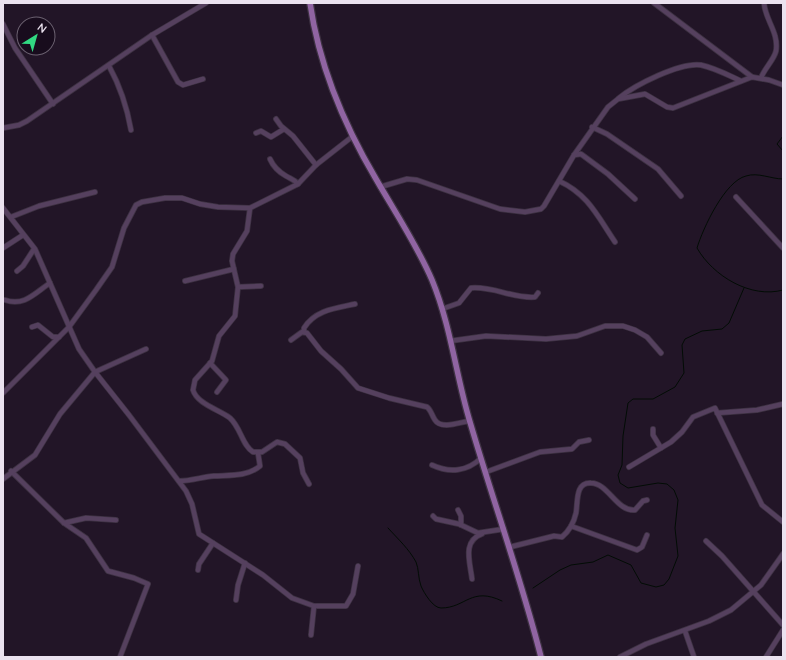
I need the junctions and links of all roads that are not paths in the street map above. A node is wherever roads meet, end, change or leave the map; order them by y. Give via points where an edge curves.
1 (206, 3) edge
2 (310, 3) edge
3 (654, 3) edge
4 (764, 3) edge
5 (3, 24) edge
6 (152, 35) junction
7 (109, 66) junction
8 (752, 77) junction
9 (761, 78) junction
10 (203, 79) dead end
11 (741, 81) junction
12 (783, 85) edge
13 (618, 99) junction
14 (52, 104) junction
15 (276, 118) dead end
16 (592, 127) junction
17 (3, 128) edge
18 (284, 129) junction
19 (131, 130) dead end
20 (256, 133) dead end
21 (353, 136) junction
22 (574, 155) junction
23 (270, 159) dead end
24 (316, 165) junction
25 (560, 181) junction
26 (298, 184) junction
27 (380, 187) junction
28 (95, 192) dead end
29 (681, 196) dead end
30 (736, 197) dead end
31 (635, 199) dead end
32 (3, 208) edge
33 (250, 208) junction
34 (10, 217) junction
35 (23, 235) junction
36 (615, 242) dead end
37 (3, 248) edge
38 (783, 248) edge
39 (34, 249) junction
40 (234, 269) junction
41 (17, 271) dead end
42 (185, 281) dead end
43 (50, 283) junction
44 (261, 286) dead end
45 (238, 287) junction
46 (538, 293) dead end
47 (5, 300) dead end
48 (355, 304) dead end
49 (442, 309) junction
50 (32, 327) dead end
51 (69, 327) junction
52 (304, 331) junction
53 (60, 337) junction
54 (291, 340) dead end
55 (450, 341) junction
56 (146, 349) dead end
57 (661, 353) dead end
58 (210, 363) junction
59 (95, 372) junction
60 (217, 392) dead end
61 (3, 393) edge
62 (783, 404) edge
63 (717, 412) junction
64 (469, 421) junction
65 (653, 429) dead end
66 (589, 440) dead end
67 (661, 448) junction
68 (258, 453) junction
69 (481, 458) junction
70 (432, 465) dead end
71 (629, 467) dead end
72 (11, 471) junction
73 (486, 472) junction
74 (3, 480) edge
75 (179, 481) junction
76 (309, 484) dead end
77 (647, 500) dead end
78 (458, 510) dead end
79 (433, 516) dead end
80 (116, 520) dead end
81 (783, 522) edge
82 (64, 523) junction
83 (461, 525) junction
84 (571, 526) junction
85 (504, 529) junction
86 (485, 533) junction
87 (646, 535) dead end
88 (706, 541) dead end
89 (213, 543) junction
90 (510, 547) junction
91 (783, 554) edge
92 (245, 564) junction
93 (358, 566) dead end
94 (198, 570) dead end
95 (472, 579) dead end
96 (754, 592) junction
97 (236, 600) dead end
98 (314, 606) junction
99 (783, 625) edge
100 (783, 630) edge
101 (685, 631) junction
102 (311, 635) dead end
103 (120, 657) edge
104 (541, 657) edge
105 (620, 657) edge
106 (694, 657) edge
107 (766, 657) edge

1 - 6 street
2 - 21 main road via 332,86
3 - 8 street
4 - 9 street via 776,45 774,56
5 - 14 street via 15,48
6 - 7 street
6 - 10 street via 178,82 183,85
7 - 14 street
7 - 19 street via 127,108
8 - 9 street
8 - 11 street
9 - 12 street
11 - 13 street via 673,108 645,94
11 - 13 street via 714,69 692,65 670,71 635,87
13 - 16 street
14 - 17 street via 19,125
15 - 18 street
16 - 22 street
16 - 29 street via 607,134 658,169
18 - 20 street via 271,137 261,131
18 - 24 street via 293,136
21 - 24 street
21 - 27 main road
22 - 25 street
22 - 31 street via 582,155 598,166
23 - 26 street via 276,168
24 - 26 street
25 - 27 street via 541,209 525,212 500,209 407,178
25 - 36 street via 581,194
26 - 33 street
27 - 49 main road via 421,258
28 - 34 street via 39,206
30 - 38 street
32 - 34 street
33 - 40 street via 246,231 233,254
33 - 51 street via 218,207 182,198 165,198 136,205 124,228 110,270
34 - 35 street
35 - 37 street
35 - 39 street
39 - 41 street
39 - 43 street
40 - 42 street
40 - 45 street
43 - 47 street via 20,302
43 - 51 street
44 - 45 street
45 - 58 street via 235,316 218,336
46 - 49 street via 535,297 529,298 498,290 471,288 459,303
48 - 52 street via 322,312 306,323
49 - 55 main road
50 - 53 street via 38,325 53,337
51 - 53 street
51 - 59 street via 79,349
52 - 54 street
52 - 64 street via 358,388 427,407 435,421 440,424 450,425
53 - 61 street
55 - 57 street via 486,336 552,339 577,336 605,326 623,326 647,337
55 - 64 main road
56 - 59 street
58 - 60 street via 226,380
58 - 68 street via 195,380 194,394 233,421 247,446
59 - 72 street via 60,414 35,455
59 - 75 street
62 - 63 street via 757,410
63 - 67 street via 715,408 693,417 678,436
63 - 81 street via 762,505
64 - 69 main road
65 - 67 street via 653,435
66 - 73 street via 578,442 572,449 540,452
67 - 71 street
68 - 75 street via 260,466 251,471 234,476
68 - 76 street via 277,442 285,444 300,458 303,473
69 - 70 street via 473,465 456,470 446,470
69 - 73 main road
72 - 74 street
72 - 82 street
73 - 85 main road
75 - 89 street via 189,496 199,534
77 - 84 street via 632,510 625,508 597,485 586,483 578,492 576,513
78 - 83 street
79 - 83 street
80 - 82 street via 86,518
82 - 103 street via 86,538 108,571 148,584
83 - 86 street via 478,533
84 - 87 street via 636,550 642,547
84 - 90 street via 562,537 554,536
85 - 86 street
85 - 90 main road
86 - 95 street via 475,536 471,542 469,553
88 - 96 street
89 - 92 street
89 - 94 street via 198,564
90 - 104 main road
91 - 96 street via 769,576
92 - 97 street
92 - 98 street via 292,598
93 - 98 street via 353,594 346,606
96 - 99 street
96 - 101 street via 731,610
98 - 102 street
100 - 107 street
101 - 105 street via 646,644
101 - 106 street

